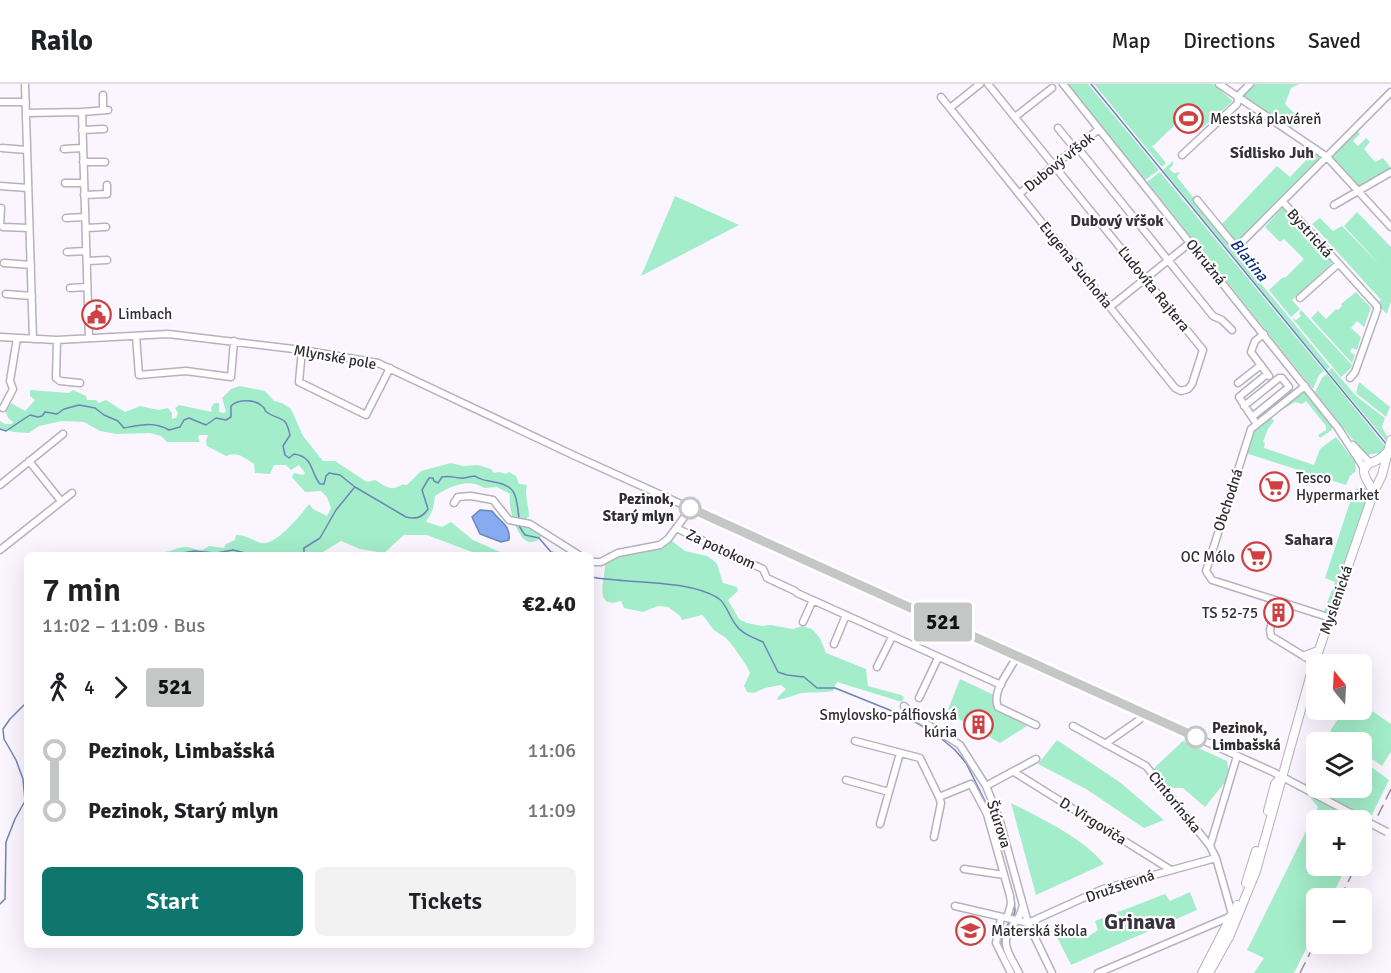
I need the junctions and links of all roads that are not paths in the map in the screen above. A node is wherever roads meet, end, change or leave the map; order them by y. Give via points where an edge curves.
1 (25, 84) edge
2 (980, 84) edge
3 (988, 84) edge
4 (1063, 84) edge
5 (1219, 84) edge
6 (1250, 84) edge
7 (1052, 88) dead end
8 (1391, 92) edge
9 (102, 94) dead end
10 (941, 97) dead end
11 (1239, 98) junction
12 (0, 102) edge
13 (26, 102) junction
14 (950, 108) junction
15 (82, 112) junction
16 (26, 113) junction
17 (1015, 117) junction
18 (1058, 128) dead end
19 (104, 129) dead end
20 (1100, 129) junction
21 (82, 130) junction
22 (2, 148) dead end
23 (83, 148) junction
24 (1076, 148) junction
25 (64, 149) dead end
26 (27, 150) junction
27 (1182, 155) dead end
28 (1327, 157) junction
29 (83, 162) junction
30 (105, 162) dead end
31 (1054, 166) junction
32 (1391, 172) edge
33 (65, 183) dead end
34 (84, 183) junction
35 (0, 186) edge
36 (107, 186) dead end
37 (28, 188) junction
38 (1358, 192) junction
39 (1019, 194) junction
40 (84, 195) junction
41 (1197, 200) dead end
42 (1283, 202) junction
43 (1334, 205) dead end
44 (1, 208) edge
45 (85, 217) junction
46 (66, 218) dead end
47 (106, 227) dead end
48 (1391, 227) edge
49 (29, 228) junction
50 (86, 228) junction
51 (1191, 242) junction
52 (86, 251) junction
53 (67, 252) dead end
54 (107, 260) dead end
55 (1169, 260) junction
56 (87, 261) junction
57 (4, 263) dead end
58 (1338, 264) junction
59 (31, 265) junction
60 (1145, 279) junction
61 (87, 287) junction
62 (69, 288) dead end
63 (6, 294) dead end
64 (32, 296) junction
65 (1300, 298) dead end
66 (1110, 307) junction
67 (1232, 330) dead end
68 (1264, 334) junction
69 (0, 336) edge
70 (136, 336) junction
71 (17, 338) junction
72 (33, 339) junction
73 (89, 339) junction
74 (57, 340) junction
75 (234, 341) junction
76 (1202, 349) joint
77 (303, 350) junction
78 (1261, 365) junction
79 (390, 368) junction
80 (1267, 374) junction
81 (1350, 378) dead end
82 (1273, 382) junction
83 (80, 383) dead end
84 (1238, 383) dead end
85 (1305, 386) junction
86 (1280, 394) junction
87 (1285, 401) junction
88 (1244, 406) junction
89 (3, 408) dead end
90 (1252, 417) junction
91 (1257, 423) junction
92 (63, 434) dead end
93 (1391, 441) edge
94 (1388, 451) junction
95 (29, 461) junction
96 (1370, 465) junction
97 (1381, 476) junction
98 (1368, 480) junction
99 (0, 485) edge
100 (72, 493) dead end
101 (1373, 494) junction
102 (61, 501) junction
103 (454, 503) dead end
104 (691, 508) junction
105 (676, 528) junction
106 (0, 550) edge
107 (574, 552) edge
108 (594, 562) edge
109 (813, 600) junction
110 (1278, 602) junction
111 (846, 615) junction
112 (1331, 618) junction
113 (803, 622) dead end
114 (892, 637) junction
115 (834, 644) dead end
116 (1316, 654) edge
117 (1017, 656) junction
118 (938, 658) junction
119 (1306, 659) edge
120 (877, 667) dead end
121 (1306, 678) edge
122 (1001, 685) junction
123 (919, 698) dead end
124 (904, 706) dead end
125 (1143, 714) junction
126 (1036, 725) dead end
127 (1074, 726) dead end
128 (855, 741) dead end
129 (1105, 744) junction
130 (900, 753) junction
131 (1237, 756) junction
132 (1036, 759) dead end
133 (1014, 772) junction
134 (1281, 777) junction
135 (846, 780) dead end
136 (986, 786) junction
137 (889, 792) junction
138 (939, 797) junction
139 (880, 824) dead end
140 (1389, 833) edge
141 (934, 837) dead end
142 (1210, 846) junction
143 (1216, 858) junction
144 (964, 869) dead end
145 (1171, 870) junction
146 (1004, 875) junction
147 (1022, 904) junction
148 (955, 906) dead end
149 (1233, 914) junction
150 (1004, 918) junction
151 (1017, 920) junction
152 (1028, 924) junction
153 (1011, 973) edge
154 (1019, 973) edge
155 (1052, 973) edge
156 (1098, 973) edge
157 (1202, 973) edge
158 (1209, 973) edge

1 - 13 street
2 - 14 street
3 - 17 street, Ľudovíta Rajtera
4 - 20 street, Okružná
5 - 11 street
6 - 11 street
7 - 17 street
8 - 28 street
9 - 15 street via 105,110
10 - 14 street, Eugena Suchoňa
11 - 27 street
11 - 28 street
12 - 13 street
13 - 16 street
14 - 39 street, Eugena Suchoňa
15 - 16 street
15 - 21 street
16 - 26 street
17 - 31 street, Ľudovíta Rajtera
18 - 24 street
19 - 21 street
20 - 24 street, Dubový vŕšok
20 - 51 street, Okružná
21 - 23 street
22 - 26 street
23 - 25 street
23 - 29 street
24 - 31 street, Dubový vŕšok
24 - 55 street
26 - 37 street
28 - 38 street
28 - 42 street
29 - 30 street
29 - 34 street
31 - 39 street, Dubový vŕšok
31 - 60 street, Ľudovíta Rajtera
32 - 38 street
33 - 34 street
34 - 40 street
35 - 37 street
36 - 40 street via 107,194
37 - 49 street
38 - 43 street
38 - 48 street
39 - 66 street, Eugena Suchoňa
40 - 45 street
41 - 42 street via 1237,246
42 - 58 street, Bystrická
44 - 49 street via 0,225
45 - 46 street
45 - 50 street
47 - 50 street
49 - 59 street
50 - 52 street
51 - 55 street
51 - 68 street, Okružná
52 - 53 street
52 - 56 street
54 - 56 street
55 - 60 street
55 - 67 street via 1215,319
56 - 61 street
57 - 59 street
58 - 65 street, Bystrická
58 - 81 street, Bystrická via 1377,310
59 - 64 street
60 - 66 street
60 - 76 street, Ľudovíta Rajtera
61 - 62 street
61 - 73 street
63 - 64 street
64 - 72 street
66 - 76 street, Eugena Suchoňa via 1178,390 1191,387 1204,354
68 - 78 street via 1251,350
68 - 85 street, Okružná
69 - 71 street, Mlynské pole
70 - 73 street, Mlynské pole
70 - 75 street, Mlynské pole via 168,334
70 - 75 street via 139,375 186,371 231,377
71 - 72 street, Mlynské pole
71 - 89 street via 10,381 13,389
72 - 74 street, Mlynské pole
73 - 74 street, Mlynské pole
74 - 83 street via 56,378
75 - 77 street, Mlynské pole
77 - 79 street, Mlynské pole
77 - 79 street via 299,382 366,415
78 - 80 street
78 - 84 street
79 - 104 street, Mlynské pole
80 - 82 street
80 - 88 street via 1239,395
82 - 86 street via 1281,378 1289,387
82 - 88 street
85 - 87 street, Obchodná
85 - 96 street, Okružná
86 - 87 street
86 - 90 street
87 - 91 street, Obchodná
88 - 90 street
90 - 91 street
91 - 110 street, Obchodná via 1249,433 1206,571 1212,580
92 - 95 street
93 - 94 main road, Myslenická
94 - 96 main road
94 - 97 main road, Myslenická
95 - 99 street
95 - 102 street
96 - 97 main road via 1381,467
96 - 98 main road via 1364,474
97 - 98 main road via 1372,482
97 - 101 main road, Myslenická
98 - 101 main road
100 - 102 street
101 - 112 main road, Myslenická
102 - 106 street
103 - 107 street via 465,496 493,500 508,520 537,528
104 - 105 street
104 - 117 street, Mlynské pole
105 - 108 street via 660,545
105 - 109 street, Za potokom via 763,569 767,578
109 - 111 street, Za potokom
109 - 113 street
110 - 112 street, Obchodná
110 - 119 street via 1271,636
111 - 114 street, Za potokom
111 - 115 street
112 - 116 main road, Myslenická
114 - 118 street, Za potokom
114 - 120 street
117 - 122 street
117 - 125 street, Mlynské pole
118 - 122 street, Za potokom
118 - 123 street
121 - 134 main road, Myslenická
122 - 126 street via 996,693 998,707
124 - 136 street, Štúrova via 960,745
125 - 129 street
125 - 131 street, Mlynské pole
127 - 129 street, Cintorínska
128 - 130 street
129 - 142 street, Cintorínska via 1146,766
130 - 137 street
130 - 138 street via 920,758
131 - 134 street, Mlynské pole
131 - 142 street, Cintorínska
132 - 133 street
133 - 136 street
133 - 145 street, D. Virgoviča
134 - 140 street, Mlynské pole, bridge
134 - 149 main road, Myslenická via 1275,784
134 - 158 main road, Myslenická via 1256,871
135 - 137 street
136 - 147 street, Štúrova via 999,818
137 - 139 street
138 - 141 street
138 - 146 street via 971,784 987,814
142 - 143 street, Cintorínska
143 - 145 street, Družstevná
143 - 149 street, Cintorínska
144 - 146 street
145 - 152 street, Družstevná via 1102,889
146 - 150 street via 1011,903
147 - 151 street
147 - 152 street, Štúrova
148 - 150 street
149 - 156 street
149 - 157 main road, Myslenická
150 - 151 street
150 - 153 street via 996,943
151 - 152 street
151 - 154 street via 1005,940
152 - 155 street, Štúrova

